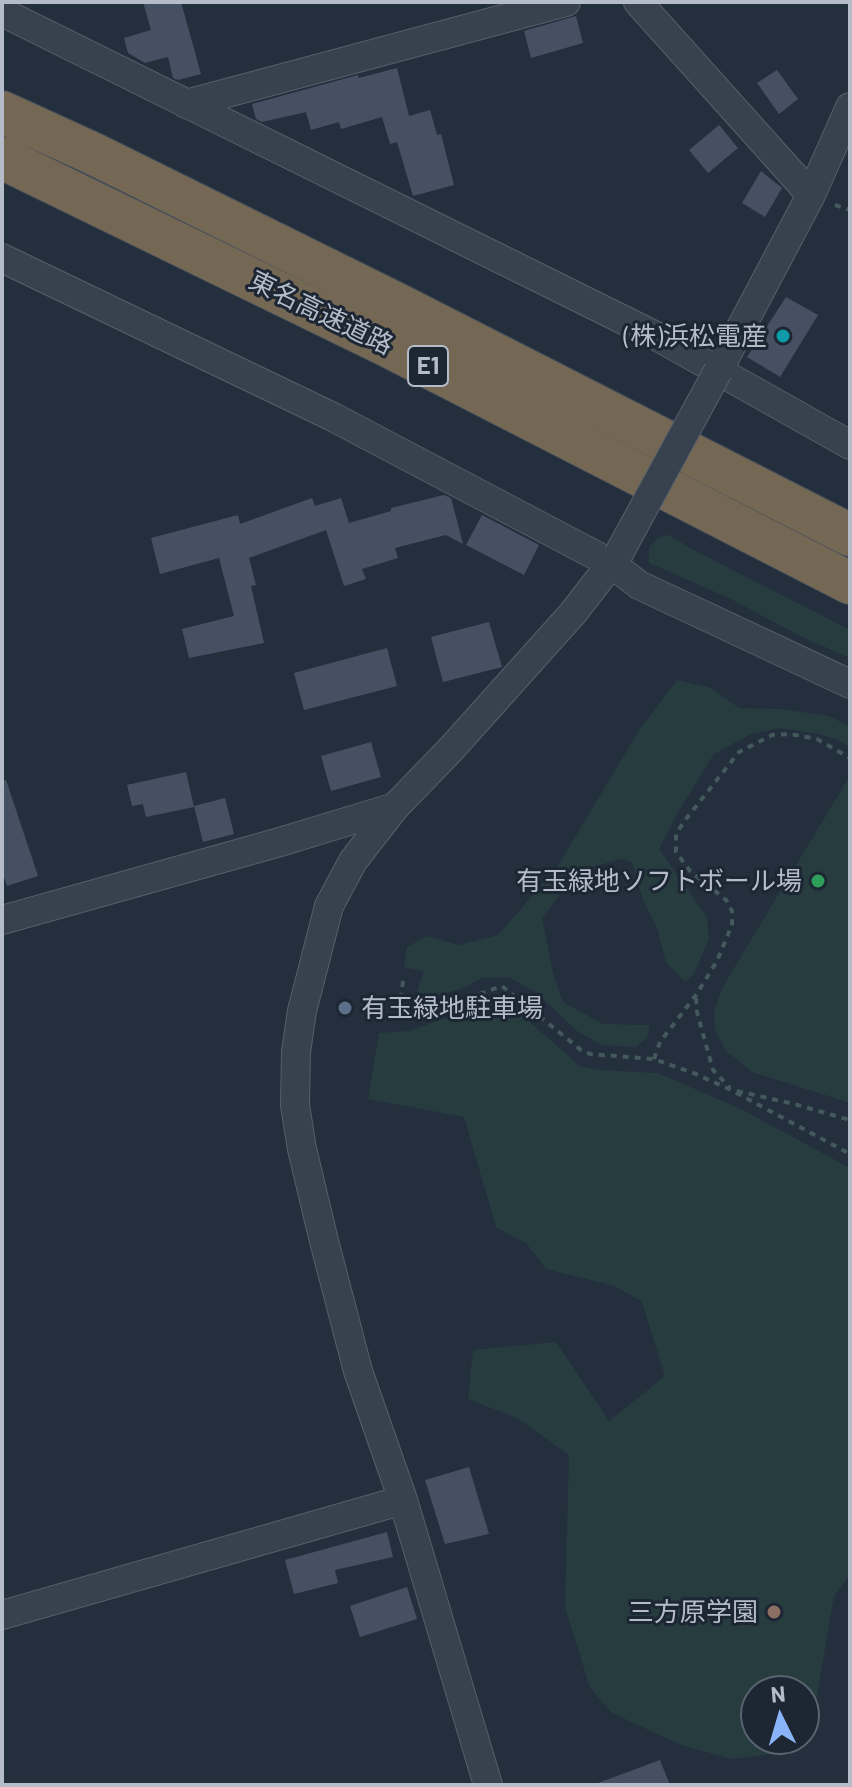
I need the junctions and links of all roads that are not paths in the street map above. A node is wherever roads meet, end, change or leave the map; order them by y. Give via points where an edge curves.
1 (566, 2) edge
2 (638, 2) edge
3 (2, 12) edge
4 (186, 104) junction
5 (850, 107) edge
6 (2, 112) edge
7 (2, 158) edge
8 (811, 195) junction
9 (2, 258) edge
10 (718, 371) junction
11 (850, 445) edge
12 (850, 535) edge
13 (615, 560) junction
14 (850, 583) edge
15 (850, 684) edge
16 (395, 807) junction
17 (2, 920) edge
18 (403, 1500) junction
19 (2, 1615) edge
20 (488, 1785) edge

1 - 4 street
2 - 8 street
3 - 4 street
4 - 10 street
5 - 8 street
6 - 12 highway, 東名高速道路 / E1 via 373,292
7 - 14 highway, 東名高速道路 / E1 via 386,345
8 - 10 street
9 - 13 street
10 - 11 street
10 - 13 street, bridge
13 - 15 street via 639,585
13 - 16 street
16 - 17 street
16 - 18 street via 353,861 329,906 302,1011 295,1080 302,1149 324,1241 358,1371
18 - 19 street
18 - 20 street

